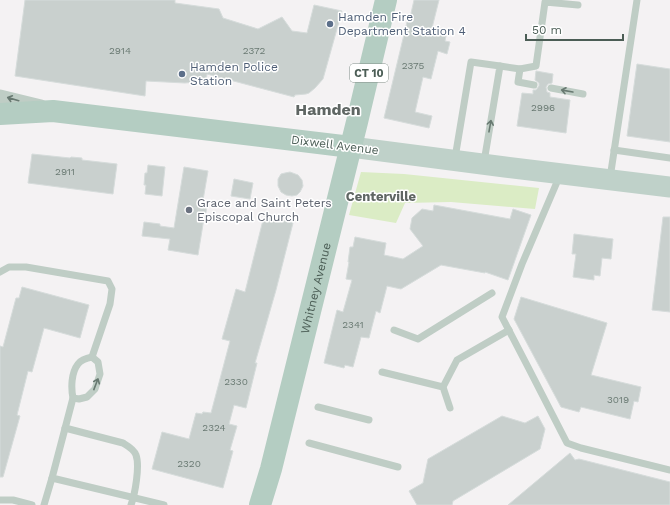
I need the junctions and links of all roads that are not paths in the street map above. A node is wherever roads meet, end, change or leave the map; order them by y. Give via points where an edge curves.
1 (386, 0) edge
2 (637, 0) edge
3 (578, 5) dead end
4 (500, 66) junction
5 (520, 69) junction
6 (534, 85) dead end
7 (551, 88) dead end
8 (583, 94) dead end
9 (0, 96) edge
10 (53, 111) junction
11 (0, 114) edge
12 (351, 147) junction
13 (614, 150) junction
14 (670, 158) edge
15 (454, 160) junction
16 (483, 164) junction
17 (561, 173) junction
18 (610, 180) junction
19 (670, 187) edge
20 (0, 272) edge
21 (492, 292) dead end
22 (394, 330) dead end
23 (509, 330) junction
24 (92, 357) junction
25 (382, 372) dead end
26 (443, 387) junction
27 (73, 398) junction
28 (318, 407) dead end
29 (450, 408) dead end
30 (369, 420) dead end
31 (65, 428) junction
32 (309, 443) dead end
33 (398, 467) dead end
34 (670, 470) edge
35 (52, 478) junction
36 (134, 497) junction
37 (0, 500) edge
38 (263, 504) edge
39 (32, 505) edge
40 (44, 505) edge
41 (131, 505) edge
42 (164, 505) edge

1 - 12 main road, Whitney Avenue / CT 10
2 - 13 lane
3 - 5 lane via 545,2 536,66
4 - 5 lane
4 - 15 lane via 471,62
16 -> 4 lane
5 - 6 lane via 518,82
8 -> 7 lane
10 -> 9 street
10 - 11 main road, Dixwell Avenue
10 - 12 main road, Dixwell Avenue
12 - 15 main road, Dixwell Avenue
12 - 38 main road, Whitney Avenue
13 - 14 lane
13 - 18 lane
15 - 16 main road, Dixwell Avenue
16 - 17 main road, Dixwell Avenue
17 - 18 main road, Dixwell Avenue
17 - 23 lane via 502,318
18 - 19 main road, Dixwell Avenue
20 - 24 lane via 9,267 26,267 108,281 112,289 110,304
21 - 22 lane via 418,339
23 - 26 lane via 457,360
23 - 34 lane via 567,443
24 - 27 lane via 83,360 75,370 71,386
27 -> 24 lane via 87,397 95,389 100,374 98,362
25 - 26 lane
26 - 29 lane
27 - 31 lane
28 - 30 lane
31 - 35 lane
31 - 36 lane via 130,447 136,454 138,464
32 - 33 lane
35 - 36 lane
35 - 40 lane
36 - 41 lane
36 - 42 lane
37 - 39 lane via 13,500

